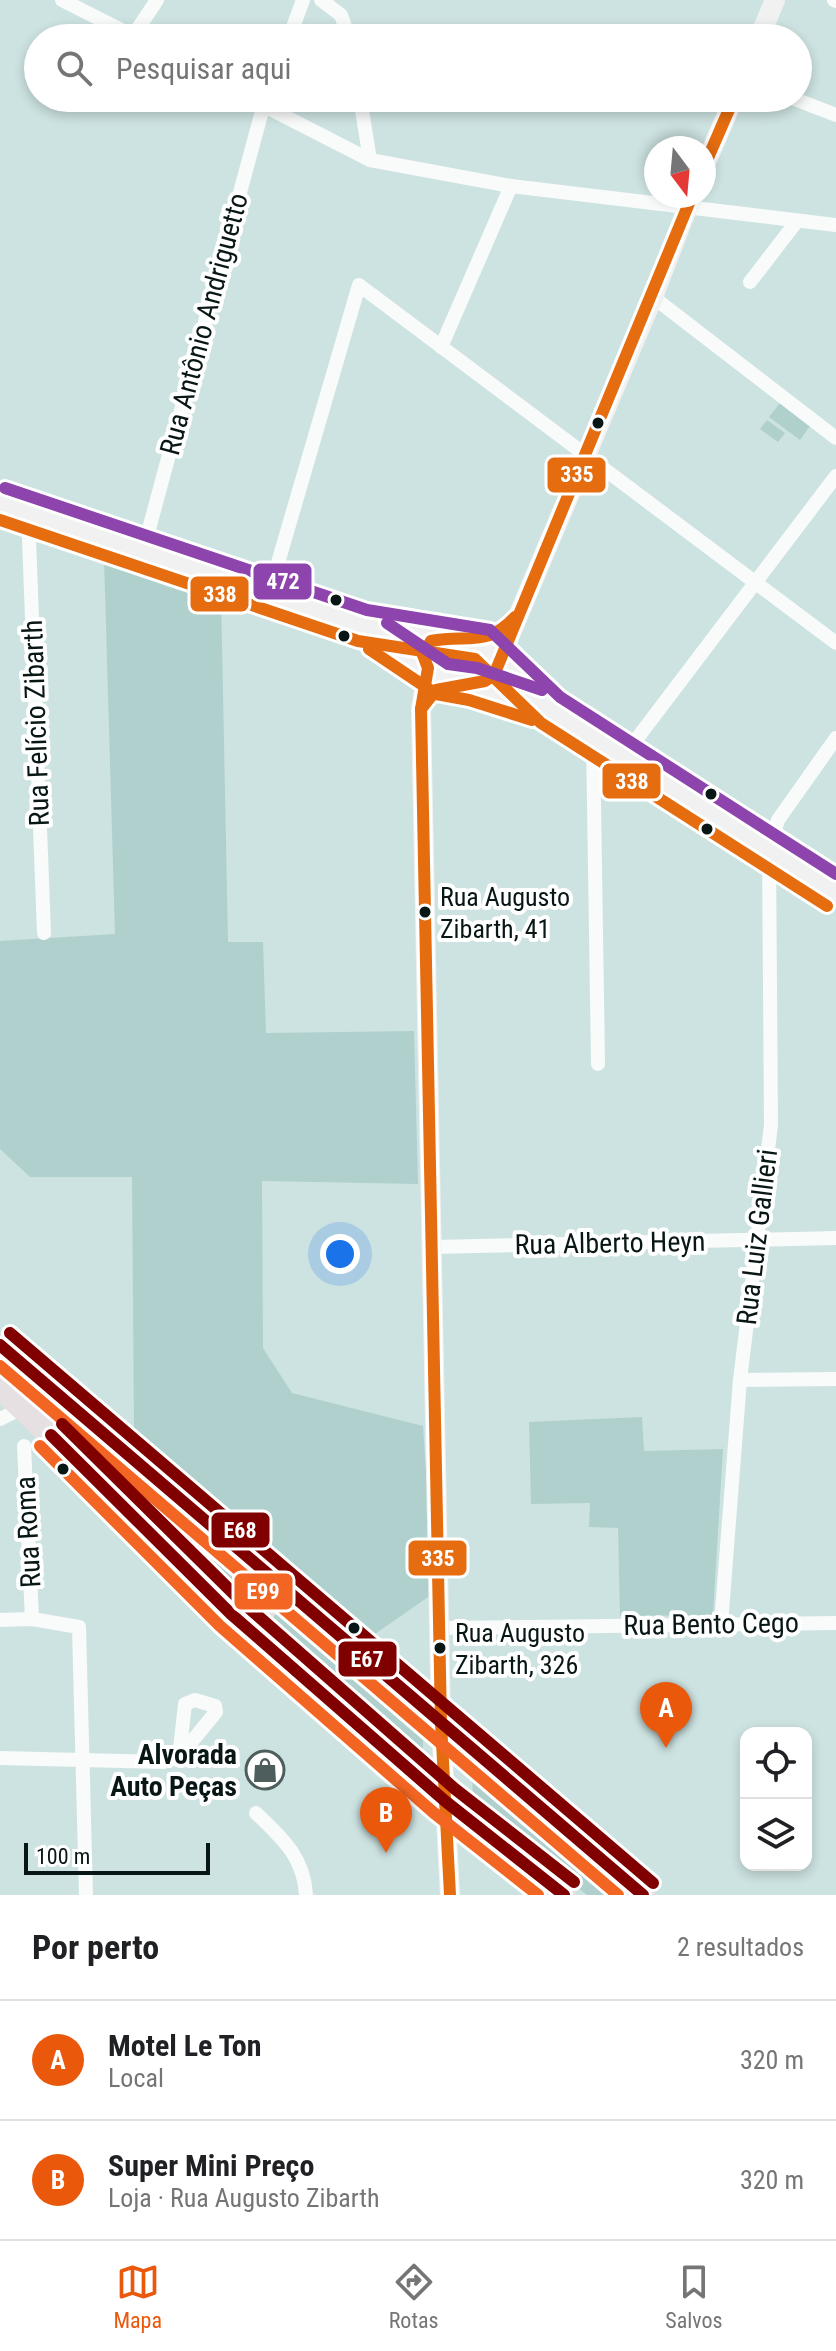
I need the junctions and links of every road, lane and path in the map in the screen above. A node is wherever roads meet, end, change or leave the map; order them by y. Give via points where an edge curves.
1 (62, 0) edge
2 (157, 0) edge
3 (303, 0) edge
4 (321, 0) edge
5 (775, 0) edge
6 (109, 24) edge
7 (143, 24) edge
8 (294, 24) edge
9 (344, 24) edge
10 (765, 24) edge
11 (812, 106) edge
12 (261, 112) edge
13 (282, 112) edge
14 (362, 112) edge
15 (728, 112) edge
16 (836, 115) edge
17 (716, 139) edge
18 (370, 160) junction
19 (511, 186) junction
20 (644, 198) edge
21 (716, 207) edge
22 (687, 208) edge
23 (797, 221) junction
24 (836, 225) edge
25 (750, 282) dead end
26 (653, 297) junction
27 (441, 347) junction
28 (836, 438) edge
29 (584, 452) junction
30 (836, 476) edge
31 (0, 503) edge
32 (28, 513) junction
33 (143, 551) junction
34 (757, 581) junction
35 (268, 597) junction
36 (515, 617) junction
37 (363, 626) junction
38 (440, 638) junction
39 (471, 642) junction
40 (836, 643) edge
41 (500, 663) junction
42 (427, 666) junction
43 (466, 684) junction
44 (421, 709) junction
45 (550, 710) junction
46 (593, 737) junction
47 (836, 738) edge
48 (623, 757) junction
49 (769, 850) junction
50 (836, 893) edge
51 (44, 933) dead end
52 (598, 1064) dead end
53 (836, 1238) edge
54 (758, 1239) junction
55 (433, 1247) junction
56 (0, 1345) edge
57 (836, 1379) edge
58 (740, 1380) junction
59 (0, 1387) edge
60 (11, 1414) edge
61 (24, 1446) dead end
62 (291, 1596) junction
63 (32, 1619) junction
64 (0, 1620) edge
65 (836, 1623) edge
66 (721, 1624) junction
67 (441, 1628) junction
68 (260, 1640) junction
69 (441, 1723) junction
70 (179, 1757) dead end
71 (0, 1758) edge
72 (85, 1758) junction
73 (445, 1801) junction
74 (256, 1813) dead end
75 (636, 1892) edge
76 (86, 1895) edge
77 (306, 1895) edge
78 (450, 1895) edge
79 (564, 1895) edge

1 - 6 street
2 - 7 street
3 - 8 street
4 - 9 street
5 - 10 main road
11 - 16 street
12 - 33 street, Rua Antônio Andriguetto
13 - 18 street
14 - 18 street
15 - 17 main road
18 - 19 street
19 - 20 street
19 - 27 street
21 - 23 street
22 - 26 main road
23 - 24 street
23 - 25 street
26 - 28 street
26 - 29 main road
27 - 29 street
27 - 35 street via 359,285
29 - 34 street
29 - 36 main road
30 - 34 street
31 - 32 main road
32 - 33 main road
32 - 51 street, Rua Felício Zibarth
33 - 35 main road
34 - 40 street
34 - 48 street
35 - 37 main road
36 - 39 main road via 503,632
36 - 41 main road
37 - 38 main road
37 - 42 main road
38 - 39 main road
38 - 42 main road via 425,647
39 - 41 main road via 483,644
41 - 43 main road via 485,681
41 - 45 main road
42 - 43 main road via 442,679
42 - 44 main road
43 - 44 main road via 436,690
43 - 45 main road
44 - 55 main road
45 - 46 main road
46 - 48 main road
46 - 52 street
47 - 49 street via 778,820
48 - 49 main road
49 - 50 main road
49 - 54 street, Rua Luiz Gallieri via 771,1125
53 - 54 street, Rua Alberto Heyn
54 - 55 street, Rua Alberto Heyn
54 - 58 street, Rua Luiz Gallieri
55 - 67 main road
56 - 62 highway
57 - 58 street
58 - 66 street, Rua Luiz Gallieri
59 - 60 highway
60 - 68 highway
61 - 63 street, Rua Roma
62 - 68 highway via 265,1606 257,1625
62 - 69 highway
63 - 64 street
63 - 72 street via 79,1627
65 - 66 street, Rua Bento Cego
66 - 67 street, Rua Bento Cego
67 - 69 main road
68 - 73 highway
69 - 73 main road
69 - 75 highway
70 - 72 street via 163,1762
71 - 72 street
72 - 76 street
73 - 78 main road
73 - 79 highway
74 - 77 street via 294,1852 305,1875

